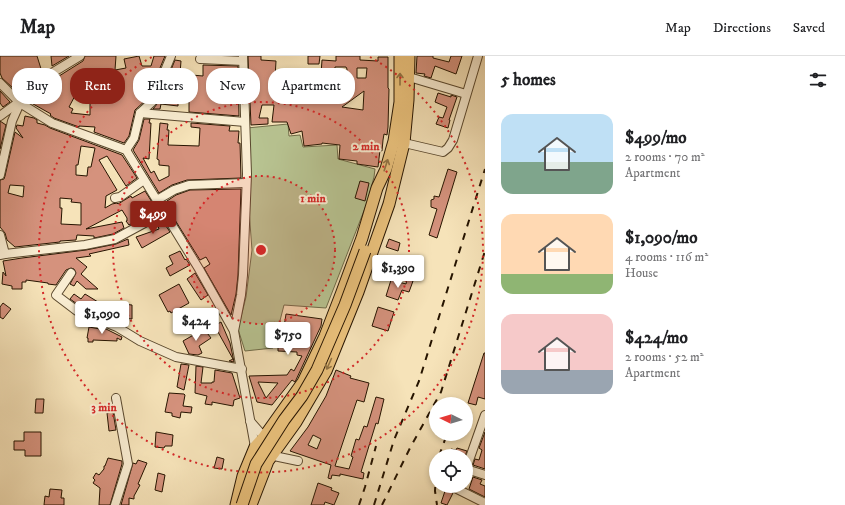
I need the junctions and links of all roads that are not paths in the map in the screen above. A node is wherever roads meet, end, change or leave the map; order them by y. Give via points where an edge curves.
1 (80, 56) edge
2 (171, 56) edge
3 (400, 56) edge
4 (409, 56) edge
5 (478, 56) edge
6 (243, 58) edge
7 (200, 59) dead end
8 (60, 68) edge
9 (409, 77) junction
10 (0, 83) edge
11 (466, 94) junction
12 (12, 96) edge
13 (18, 104) edge
14 (19, 104) edge
15 (21, 104) edge
16 (140, 113) junction
17 (0, 116) edge
18 (245, 122) junction
19 (399, 142) junction
20 (126, 150) junction
21 (0, 175) edge
22 (144, 180) junction
23 (380, 181) junction
24 (246, 183) junction
25 (394, 188) junction
26 (115, 198) dead end
27 (157, 200) junction
28 (380, 209) junction
29 (165, 212) junction
30 (0, 235) edge
31 (3, 255) edge
32 (71, 272) dead end
33 (234, 331) junction
34 (242, 369) junction
35 (116, 398) dead end
36 (485, 415) edge
37 (250, 420) junction
38 (264, 437) junction
39 (255, 447) junction
40 (473, 451) edge
41 (272, 455) junction
42 (298, 461) dead end
43 (473, 471) edge
44 (485, 475) edge
45 (465, 493) edge
46 (485, 503) edge
47 (115, 505) edge
48 (236, 505) edge
49 (242, 505) edge
50 (251, 505) edge

1 - 8 street
2 - 16 street via 152,102
19 -> 3 main road
4 - 9 main road
5 - 11 street
6 - 7 street
6 - 18 street
9 - 11 street
9 - 19 main road
10 - 12 street
11 - 19 street via 453,140 443,152
13 - 17 street
14 - 21 street via 12,121
15 - 20 street via 52,123
16 - 18 street
16 - 20 street via 134,138
18 - 24 street
23 -> 19 main road
19 - 25 main road
20 - 22 street
22 - 26 street
22 - 27 street
23 - 28 main road
23 - 38 main road via 362,238 325,336 303,382
24 - 27 street via 189,185
24 - 33 street via 241,295
25 - 28 main road
25 -> 41 main road via 358,292 326,371 296,422
27 - 29 street
28 - 49 main road, bridge via 345,305 317,370 256,464
29 - 31 street via 115,239
29 - 33 street
30 - 31 street
32 - 34 street via 56,295 77,311 176,357
33 - 34 street
34 - 37 street
35 - 47 street via 128,464
36 - 40 street
37 - 38 street
37 - 39 street
38 - 39 main road
38 - 41 street
39 - 48 main road via 243,476
41 - 42 street
41 - 50 main road
43 - 44 street
45 - 46 street

